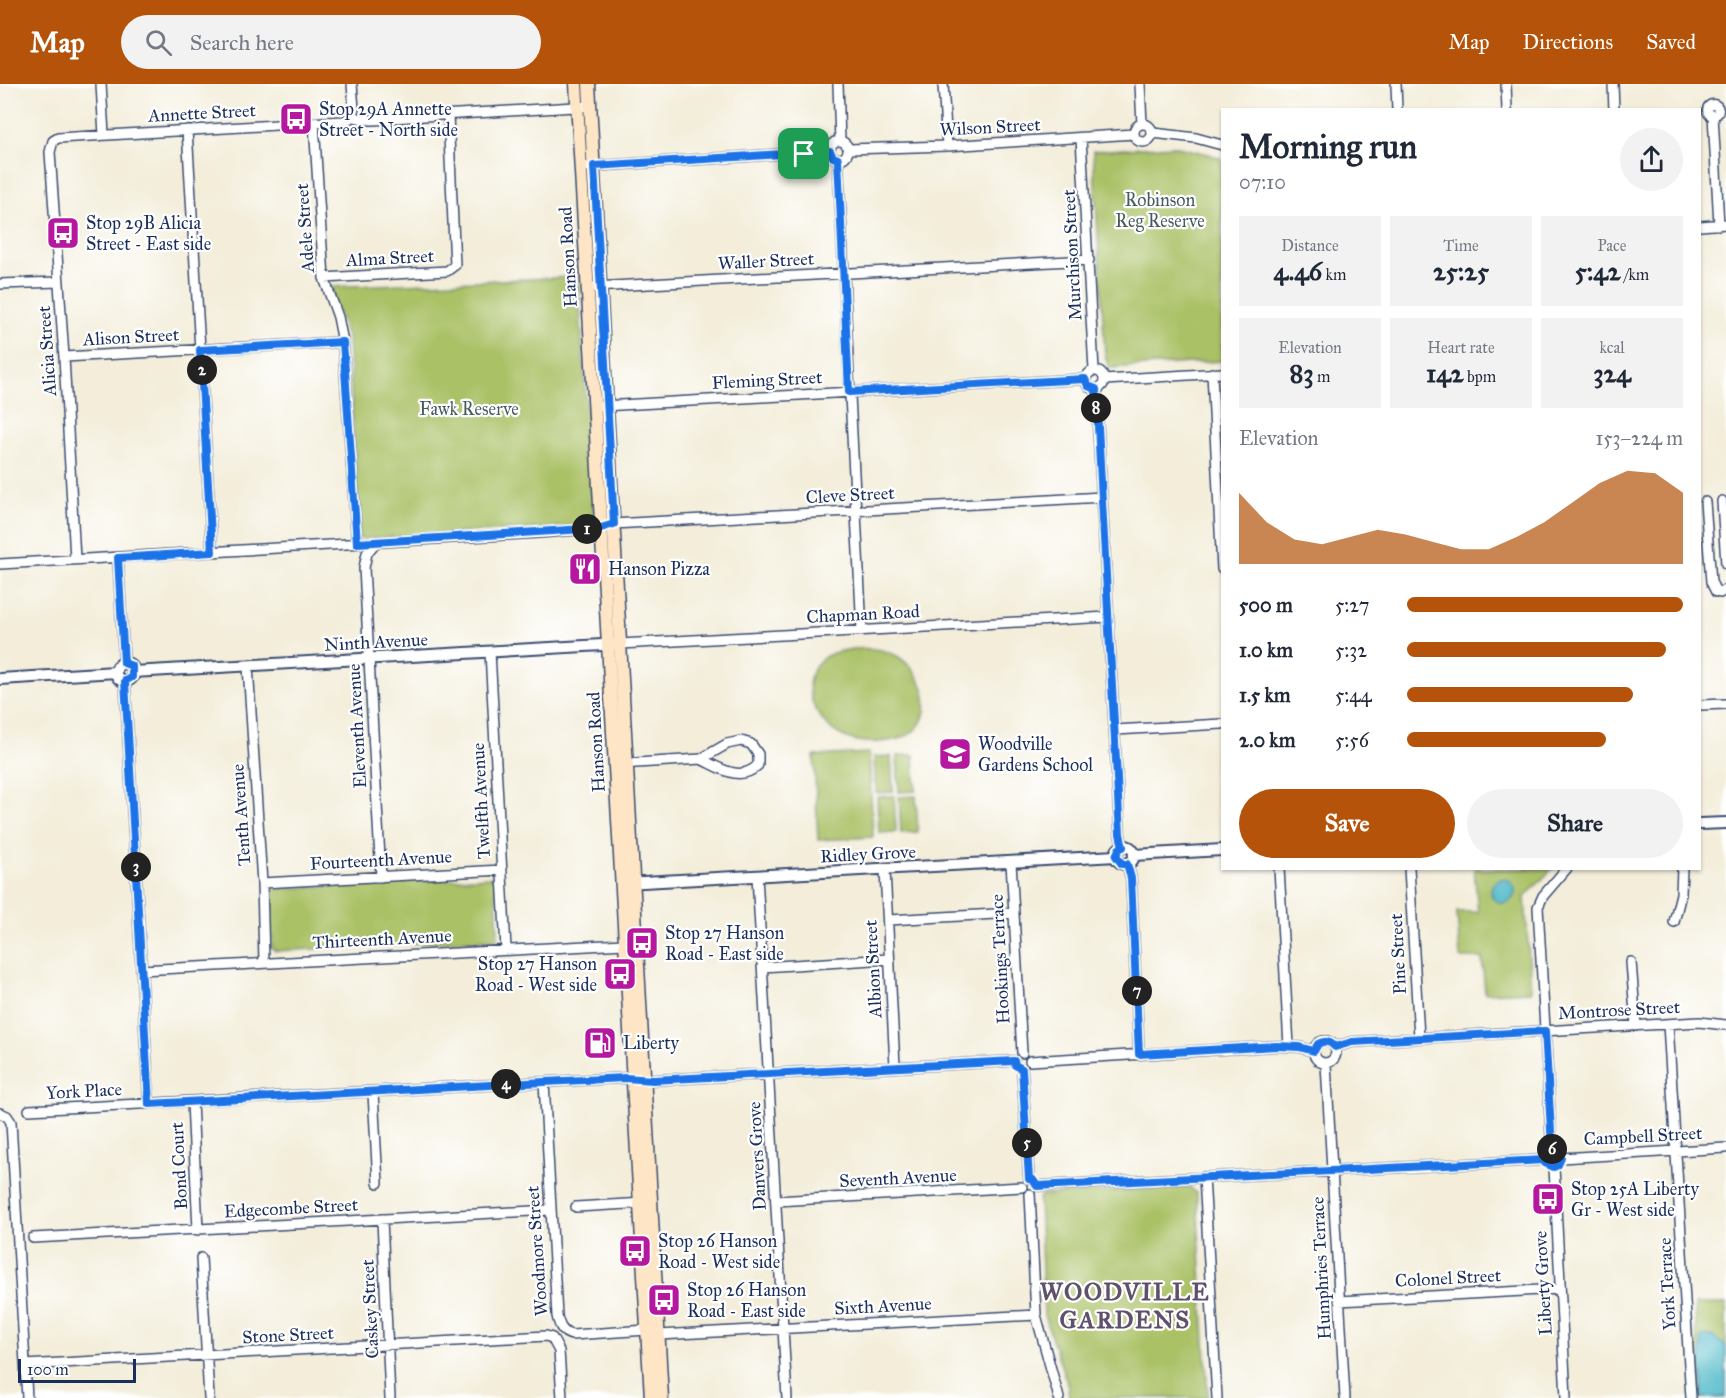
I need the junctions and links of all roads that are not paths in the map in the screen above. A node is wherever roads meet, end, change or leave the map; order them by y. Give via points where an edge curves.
1 (101, 84) edge
2 (352, 84) edge
3 (576, 84) edge
4 (589, 84) edge
5 (838, 84) edge
6 (943, 84) edge
7 (1140, 84) edge
8 (1396, 84) edge
9 (1506, 84) edge
10 (1613, 84) edge
11 (591, 106) junction
12 (577, 107) junction
13 (1397, 108) edge
14 (1507, 108) edge
15 (1614, 108) edge
16 (1713, 111) edge
17 (353, 112) junction
18 (448, 115) junction
19 (314, 123) junction
20 (1142, 124) junction
21 (187, 130) junction
22 (1153, 133) junction
23 (1134, 134) junction
24 (104, 135) junction
25 (1081, 138) junction
26 (53, 141) joint
27 (840, 141) junction
28 (1221, 145) edge
29 (947, 146) junction
30 (849, 149) junction
31 (830, 151) junction
32 (838, 159) junction
33 (594, 166) junction
34 (581, 167) junction
35 (1723, 225) edge
36 (1701, 226) edge
37 (1089, 260) junction
38 (844, 274) junction
39 (324, 278) junction
40 (58, 282) junction
41 (0, 284) edge
42 (594, 287) junction
43 (343, 342) junction
44 (200, 350) junction
45 (64, 357) junction
46 (1094, 370) junction
47 (1221, 373) edge
48 (1212, 374) junction
49 (1085, 379) junction
50 (1104, 380) junction
51 (1096, 389) junction
52 (849, 392) junction
53 (601, 406) junction
54 (1102, 497) junction
55 (1724, 501) edge
56 (1702, 502) edge
57 (856, 511) junction
58 (607, 526) junction
59 (376, 542) junction
60 (357, 543) junction
61 (1221, 549) edge
62 (212, 552) junction
63 (118, 558) junction
64 (75, 560) junction
65 (0, 564) edge
66 (1726, 564) edge
67 (1726, 589) edge
68 (1108, 617) junction
69 (862, 631) junction
70 (614, 644) junction
71 (490, 652) junction
72 (370, 658) junction
73 (124, 663) junction
74 (248, 666) junction
75 (116, 672) junction
76 (133, 672) junction
77 (0, 679) edge
78 (125, 681) junction
79 (1726, 704) edge
80 (1701, 705) edge
81 (1221, 724) edge
82 (1115, 730) junction
83 (701, 759) junction
84 (621, 764) junction
85 (1726, 823) edge
86 (1701, 824) edge
87 (1221, 850) edge
88 (1120, 851) junction
89 (1134, 855) junction
90 (1011, 862) junction
91 (1127, 864) junction
92 (502, 870) junction
93 (885, 870) junction
94 (1279, 870) edge
95 (1409, 870) edge
96 (1565, 870) edge
97 (1682, 870) edge
98 (757, 876) junction
99 (381, 877) junction
100 (262, 883) junction
101 (628, 883) junction
102 (1014, 913) junction
103 (888, 920) junction
104 (1674, 922) dead end
105 (624, 944) junction
106 (506, 949) junction
107 (637, 950) junction
108 (889, 959) junction
109 (264, 962) junction
110 (1631, 962) dead end
111 (762, 966) junction
112 (141, 970) junction
113 (1668, 1024) junction
114 (1726, 1025) edge
115 (1636, 1026) junction
116 (1545, 1031) junction
117 (1419, 1037) junction
118 (1289, 1046) junction
119 (1335, 1047) junction
120 (1314, 1051) junction
121 (1022, 1053) junction
122 (1139, 1054) junction
123 (1014, 1061) junction
124 (1030, 1061) junction
125 (1326, 1064) junction
126 (894, 1066) junction
127 (1022, 1069) junction
128 (768, 1074) junction
129 (639, 1079) junction
130 (544, 1082) junction
131 (373, 1093) junction
132 (192, 1102) junction
133 (149, 1104) junction
134 (28, 1110) dead end
135 (0, 1113) edge
136 (1726, 1148) edge
137 (1552, 1150) junction
138 (1676, 1151) junction
139 (1561, 1158) junction
140 (1544, 1160) junction
141 (1554, 1167) junction
142 (1332, 1172) junction
143 (1204, 1177) junction
144 (1029, 1179) junction
145 (378, 1183) dead end
146 (1037, 1186) junction
147 (1022, 1187) junction
148 (1030, 1194) junction
149 (776, 1201) junction
150 (645, 1203) junction
151 (576, 1207) dead end
152 (550, 1210) junction
153 (382, 1219) junction
154 (198, 1230) junction
155 (33, 1238) dead end
156 (201, 1258) dead end
157 (1560, 1289) junction
158 (1339, 1301) junction
159 (1036, 1315) junction
160 (783, 1328) junction
161 (653, 1333) junction
162 (388, 1345) junction
163 (207, 1356) junction
164 (25, 1365) junction
165 (27, 1398) edge
166 (209, 1398) edge
167 (390, 1398) edge
168 (561, 1398) edge
169 (651, 1398) edge
170 (662, 1398) edge
171 (787, 1398) edge
172 (1059, 1398) edge
173 (1217, 1398) edge
174 (1345, 1398) edge
175 (1566, 1398) edge
176 (1690, 1398) edge

1 - 24 street
2 - 17 street
3 - 12 main road, Hanson Road
4 - 11 main road, Hanson Road
5 - 27 street
6 - 29 street
7 - 20 street
8 - 13 street
9 - 14 street
10 - 15 street
11 - 12 street, Annette Street
11 - 33 main road, Hanson Road
12 - 18 street, Annette Street
12 - 34 main road, Hanson Road
16 - 35 street
17 - 18 street, Annette Street via 369,121
17 - 19 street, Annette Street via 343,121
18 - 39 street, Alma Street via 454,265 447,271
19 - 21 street, Annette Street
19 - 39 street, Adele Street
20 - 22 street via 1150,126
20 - 23 street
21 - 24 street, Annette Street
21 - 44 street
22 - 23 street via 1142,142
22 - 28 street
23 - 25 street, Wilson Street
24 - 26 street, Annette Street
25 - 29 street, Wilson Street
25 - 37 street, Murchison Street
26 - 40 street, Alicia Street via 50,152
27 - 30 street
27 - 31 street via 831,145
29 - 30 street, Wilson Street
30 - 32 street via 846,156
31 - 32 street
31 - 33 street
32 - 38 street
33 - 34 street
33 - 42 main road, Hanson Road
34 - 42 main road, Hanson Road
35 - 36 street
37 - 38 street, Waller Street
37 - 46 street, Murchison Street
38 - 42 street, Waller Street
38 - 52 street
39 - 43 street, Adele Street
40 - 41 street
40 - 45 street, Alicia Street
42 - 53 main road, Hanson Road
43 - 44 street, Alison Street
43 - 60 street, Adele Street
44 - 45 street, Alison Street
44 - 62 street
45 - 64 street, Alicia Street
46 - 49 street
46 - 50 street
47 - 48 street
48 - 50 street
48 - 61 street
49 - 51 street via 1088,386
49 - 52 street, Fleming Street
50 - 51 street
51 - 54 street
52 - 53 street, Fleming Street
52 - 57 street
53 - 58 main road, Hanson Road
54 - 57 street, Cleve Street
54 - 68 street
55 - 56 street
55 - 66 street
56 - 67 street via 1711,582 1716,592
57 - 58 street, Cleve Street
57 - 69 street
58 - 59 street, Cleve Street
58 - 70 main road, Hanson Road
59 - 60 street, Cleve Street
59 - 72 street, Eleventh Avenue via 367,553 364,568
60 - 62 street, Cleve Street
62 - 63 street, Cleve Street
63 - 64 street, Cleve Street
63 - 73 street
64 - 65 street, Cleve Street
68 - 69 street, Chapman Road
68 - 82 street
69 - 70 street, Chapman Road
70 - 71 street, Ninth Avenue
70 - 84 main road, Hanson Road
71 - 72 street, Ninth Avenue
71 - 92 street, Twelfth Avenue
72 - 74 street, Ninth Avenue
72 - 99 street, Eleventh Avenue
73 - 75 street
73 - 76 street via 132,666
74 - 76 street, Ninth Avenue
74 - 100 street, Tenth Avenue
75 - 77 street
75 - 78 street
76 - 78 street
78 - 112 street
79 - 80 street
81 - 82 street
82 - 88 street
83 - 83 street via 727,744 741,741 752,744 758,754 758,765 751,772 738,774
83 - 84 street
84 - 101 main road, Hanson Road
85 - 86 street
87 - 89 street
88 - 89 street via 1131,848
88 - 90 street, Ridley Grove
88 - 91 street via 1122,864
89 - 91 street
90 - 93 street, Ridley Grove
90 - 102 street, Hookings Terrace
91 - 122 street via 1131,878
92 - 99 street, Fourteenth Avenue
92 - 106 street, Twelfth Avenue
93 - 98 street, Ridley Grove
93 - 103 street, Albion Street
94 - 118 street
95 - 117 street, Pine Street
96 - 116 street via 1538,907
97 - 104 street
98 - 101 street, Ridley Grove
98 - 111 street, Danvers Grove
99 - 100 street, Fourteenth Avenue
100 - 109 street, Tenth Avenue
101 - 105 main road, Hanson Road
101 - 107 main road, Hanson Road
102 - 103 street
102 - 121 street, Hookings Terrace
103 - 108 street, Albion Street
105 - 106 street, Thirteenth Avenue
105 - 107 main road
105 - 129 main road, Hanson Road
106 - 109 street, Thirteenth Avenue
107 - 129 main road, Hanson Road
108 - 111 street
108 - 126 street, Albion Street
109 - 112 street, Thirteenth Avenue
110 - 115 street
111 - 128 street, Danvers Grove
112 - 133 street
113 - 114 street, Montrose Street
113 - 115 street, Montrose Street
113 - 138 street, York Terrace
115 - 116 street, Montrose Street
116 - 117 street, Montrose Street
116 - 137 street
117 - 119 street, Montrose Street
118 - 120 street
118 - 122 street
119 - 120 street via 1321,1042
119 - 125 street via 1335,1058
120 - 125 street via 1318,1061
121 - 123 street
121 - 124 street
122 - 124 street
123 - 126 street, York Place
123 - 127 street
124 - 127 street
125 - 142 street, Humphries Terrace
126 - 128 street, York Place
127 - 144 street
128 - 129 street, York Place
128 - 149 street, Danvers Grove
129 - 130 street, York Place
129 - 150 main road, Hanson Road
130 - 131 street, York Place
130 - 152 street, Woodmore Street
131 - 132 street, York Place
131 - 145 street
132 - 133 street, York Place
132 - 154 street, Bond Court
133 - 134 street, York Place
135 - 164 street via 11,1122
136 - 138 street, Campbell Street
137 - 139 street
137 - 140 street
138 - 139 street, Campbell Street
138 - 176 street, York Terrace
139 - 141 street
140 - 141 street
140 - 142 street
141 - 157 street, Liberty Grove
142 - 143 street
142 - 158 street, Humphries Terrace
143 - 146 street
143 - 173 street
144 - 146 street
144 - 147 street
146 - 148 street
147 - 148 street
147 - 149 street, Seventh Avenue
148 - 159 street
149 - 160 street, Danvers Grove
150 - 151 street
150 - 161 main road, Hanson Road
152 - 153 street, Edgecombe Street
152 - 161 street, Woodmore Street via 557,1316 563,1331 572,1335
153 - 154 street, Edgecombe Street
153 - 162 street, Caskey Street
154 - 155 street, Edgecombe Street
156 - 163 street
157 - 158 street, Colonel Street
157 - 175 street, Liberty Grove
158 - 174 street, Humphries Terrace
159 - 160 street, Sixth Avenue
159 - 172 street
160 - 161 street, Sixth Avenue
160 - 171 street, Danvers Grove
161 - 169 main road, Hanson Road
161 - 170 main road, Hanson Road
162 - 163 street, Stone Street
162 - 167 street, Caskey Street
162 - 168 street, Stone Street via 546,1336 552,1338 559,1351
163 - 164 street, Stone Street
163 - 166 street
164 - 165 street

